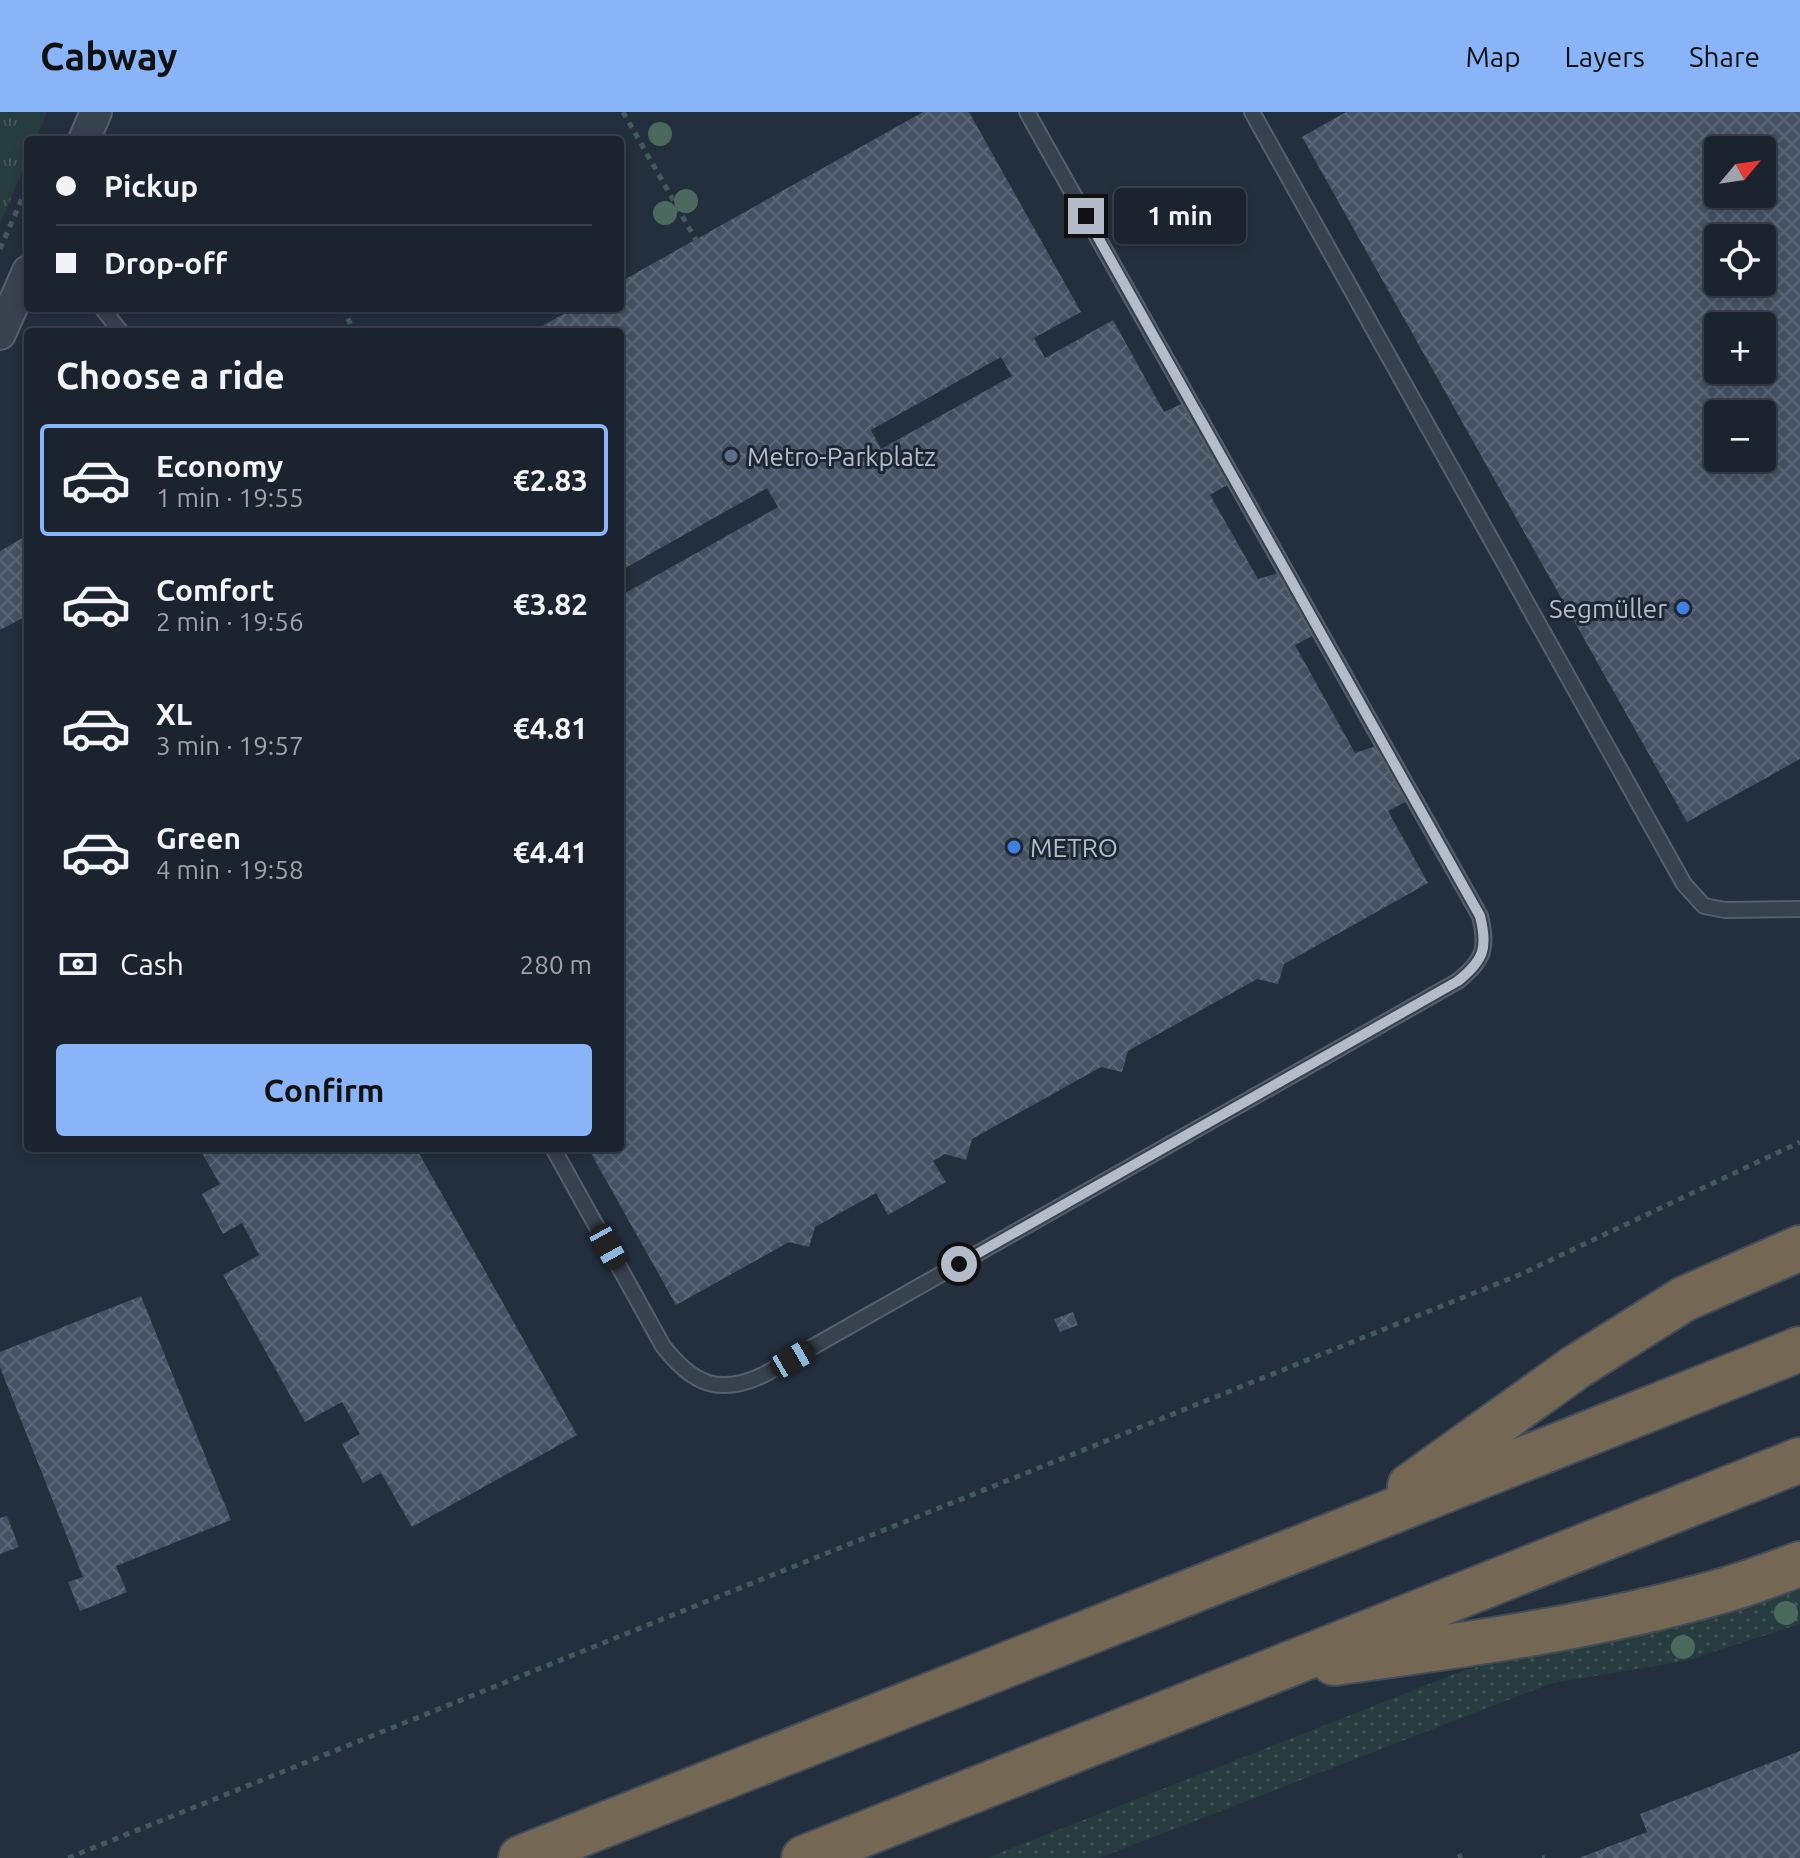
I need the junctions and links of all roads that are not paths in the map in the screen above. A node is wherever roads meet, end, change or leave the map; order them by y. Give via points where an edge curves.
1 (96, 112) edge
2 (1027, 112) edge
3 (1252, 112) edge
4 (86, 136) edge
5 (24, 280) edge
6 (105, 312) edge
7 (118, 328) edge
8 (0, 334) edge
9 (1800, 909) edge
10 (555, 1152) edge
11 (1800, 1248) edge
12 (1800, 1349) edge
13 (1800, 1460) edge
14 (1353, 1527) junction
15 (1800, 1564) edge
16 (1269, 1672) junction
17 (521, 1858) edge
18 (804, 1858) edge

1 - 4 street
2 - 10 lane via 1480,916 1483,953 1473,969 1445,989 765,1374 731,1386 714,1386 692,1376 663,1346
3 - 9 lane via 1684,884 1704,906
5 - 8 street
6 - 7 lane
11 - 14 highway via 1684,1299 1576,1367
12 - 14 highway
13 - 16 highway
14 - 17 highway
15 - 16 highway via 1632,1614 1465,1645
16 - 18 highway

